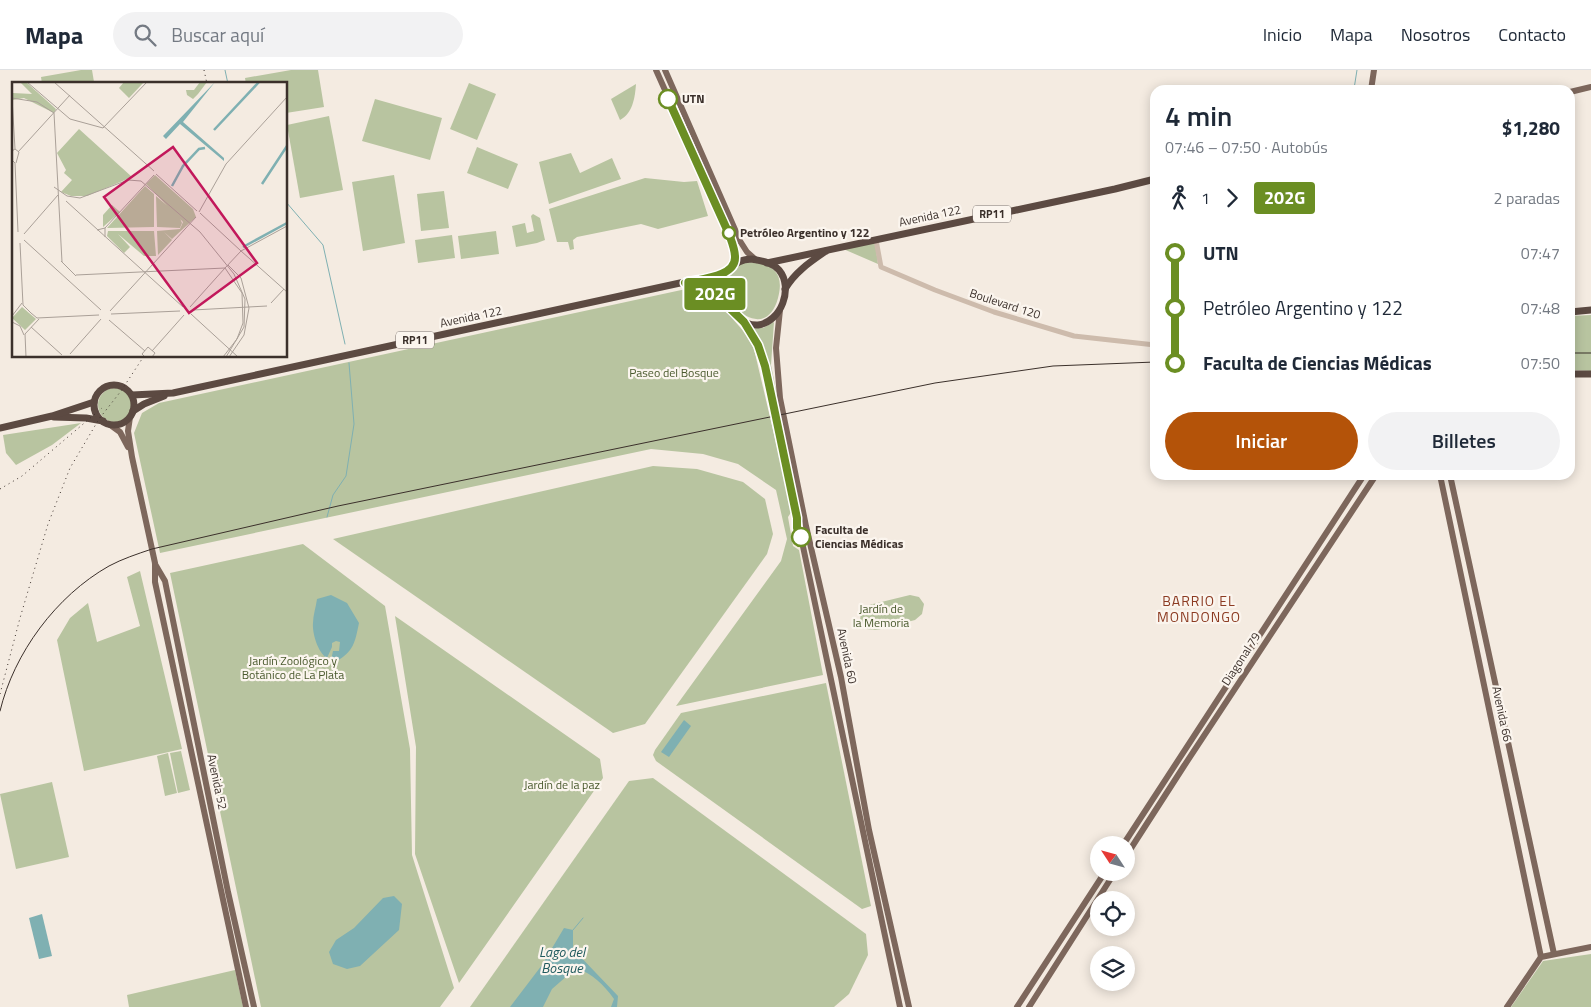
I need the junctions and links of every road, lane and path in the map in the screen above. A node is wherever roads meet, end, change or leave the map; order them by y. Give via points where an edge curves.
1 (656, 70) edge
2 (665, 70) edge
3 (1374, 70) edge
4 (1372, 85) edge
5 (1591, 87) edge
6 (1575, 91) edge
7 (1150, 180) edge
8 (876, 240) junction
9 (828, 249) junction
10 (756, 260) junction
11 (767, 262) junction
12 (733, 265) junction
13 (726, 273) junction
14 (685, 283) junction
15 (785, 289) junction
16 (724, 301) junction
17 (780, 310) junction
18 (1591, 310) edge
19 (1575, 312) edge
20 (744, 322) junction
21 (1150, 344) edge
22 (1575, 374) edge
23 (1591, 374) edge
24 (173, 393) junction
25 (132, 396) junction
26 (94, 402) junction
27 (132, 414) junction
28 (52, 416) junction
29 (106, 423) junction
30 (0, 428) edge
31 (132, 458) junction
32 (1361, 480) edge
33 (1373, 480) edge
34 (1441, 480) edge
35 (1451, 480) edge
36 (155, 563) junction
37 (1128, 836) edge
38 (1135, 842) edge
39 (1098, 881) edge
40 (1109, 881) edge
41 (1591, 947) edge
42 (1554, 954) junction
43 (1541, 957) junction
44 (246, 1007) edge
45 (254, 1007) edge
46 (900, 1007) edge
47 (908, 1007) edge
48 (1017, 1007) edge
49 (1029, 1007) edge
50 (1507, 1007) edge

1 - 12 main road via 729,234 735,256
2 - 10 main road via 740,241
3 - 4 main road
5 - 6 main road
7 - 8 highway, Avenida 122 / RP11
8 - 9 highway, Avenida 122 / RP11
8 - 21 street, Boulevard 120 via 881,267 935,290 1074,336
9 - 11 highway, Avenida 122 / RP11
9 - 15 highway, Avenida 122 / RP11 via 800,270
10 - 11 highway, RP11
10 - 12 highway, RP11 via 742,260
11 - 15 highway via 783,276
12 - 13 highway
13 - 14 highway, Avenida 122 / RP11
13 - 16 highway via 722,287
14 - 16 highway, Avenida 122 / RP11 via 706,288
14 - 24 highway, Avenida 122 / RP11
15 - 17 highway, RP11
16 - 20 highway, RP11
17 - 20 highway via 760,325
17 - 47 main road, Avenida 60 via 776,348 780,398
18 - 19 highway
20 - 46 main road, Avenida 60 via 758,345 765,366
22 - 23 highway
24 - 25 highway, Avenida 122 / RP11
24 - 27 highway, Avenida 122 / RP11 via 144,404
25 - 26 highway, RP11 via 122,386 110,385 97,394
25 - 27 highway
26 - 28 highway, RP11
26 - 29 highway via 96,414
27 - 29 highway, RP11 via 117,425
27 - 31 main road, Avenida 52 via 128,430
28 - 29 highway, RP11
28 - 30 highway, RP11
29 - 31 main road, Avenida 52 via 120,432
31 - 36 main road, Avenida 52
32 - 37 main road, Diagonal 79
33 - 38 main road, Diagonal 79
34 - 43 main road, Avenida 66
35 - 42 main road, Avenida 66
36 - 44 main road, Avenida 52 via 155,582
36 - 45 main road, Avenida 52 via 165,581
39 - 48 main road
40 - 49 main road
41 - 42 main road
42 - 43 main road
43 - 50 main road

